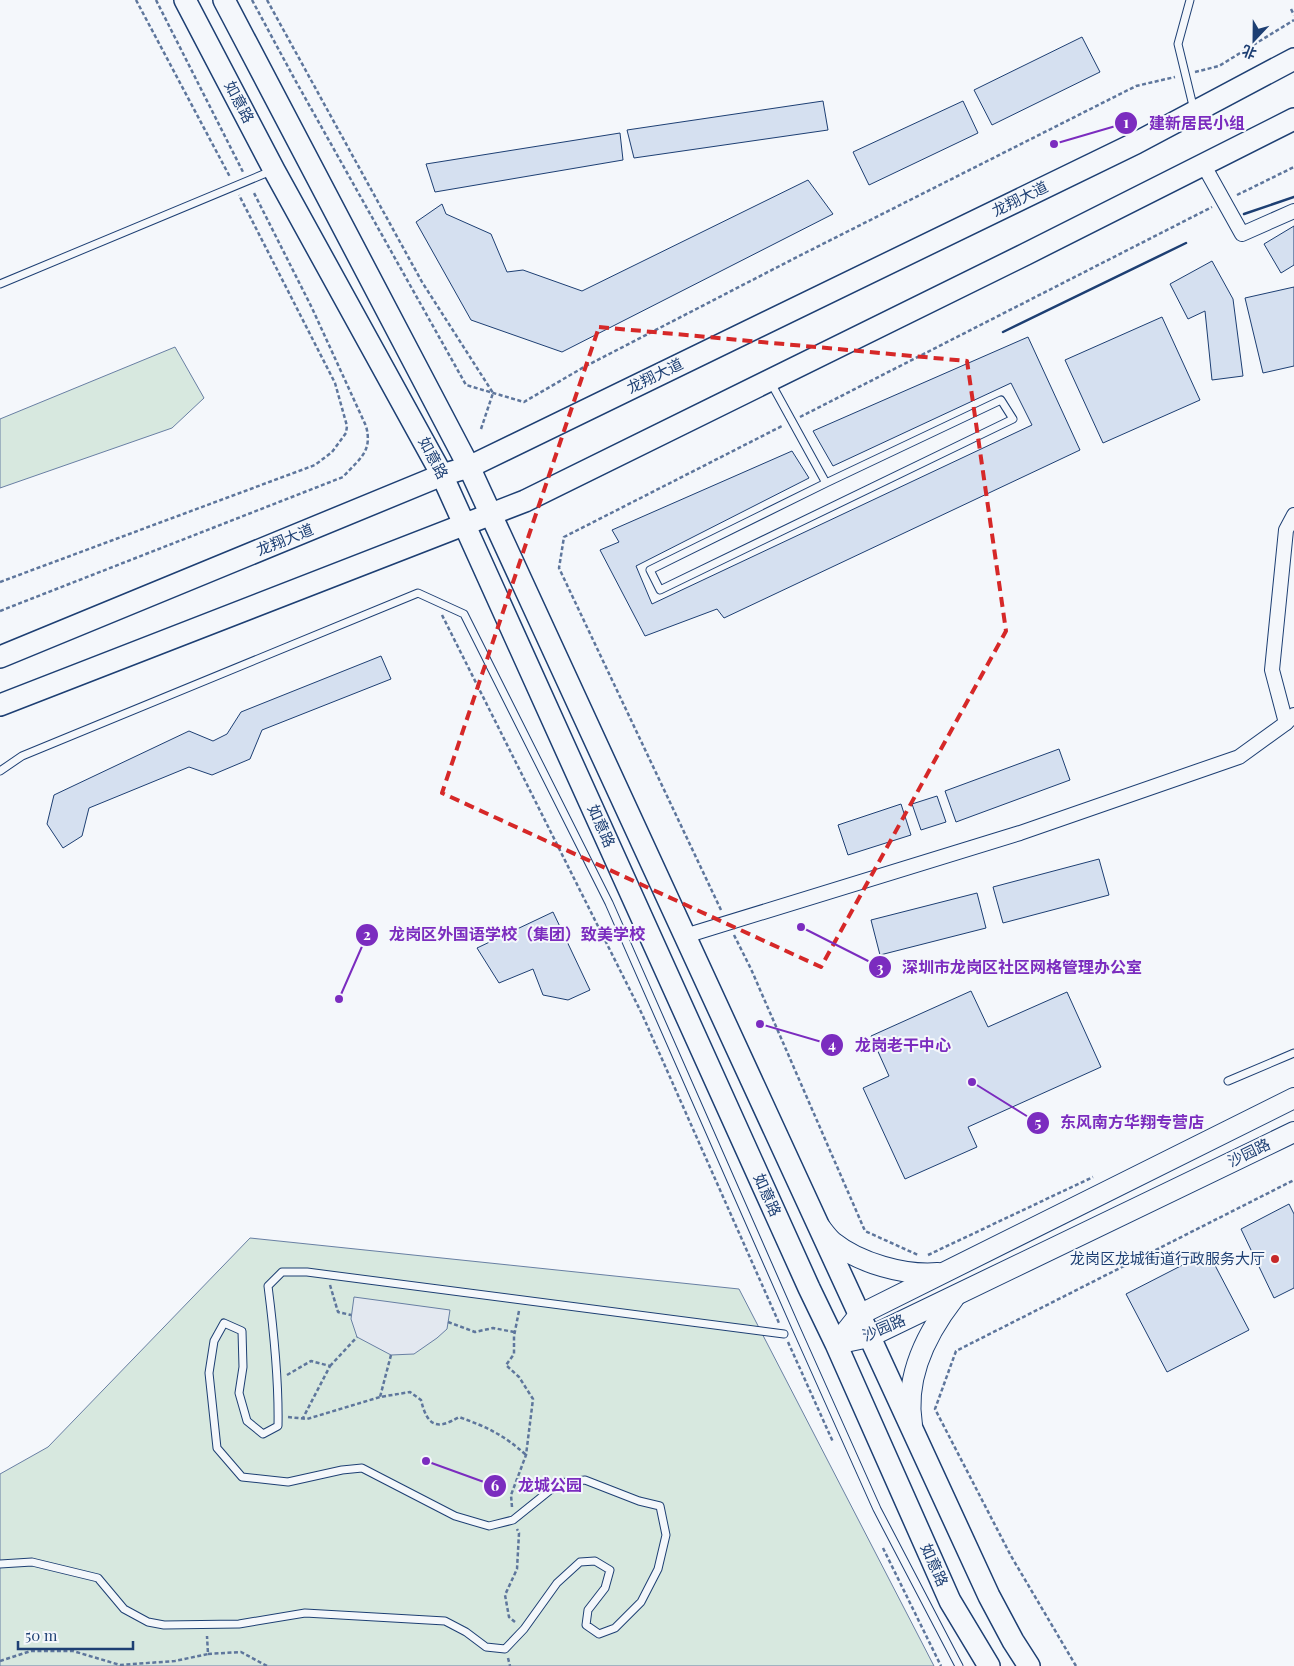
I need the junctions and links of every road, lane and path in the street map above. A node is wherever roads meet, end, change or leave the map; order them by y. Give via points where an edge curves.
1 (136, 0) edge
2 (156, 0) edge
3 (185, 0) edge
4 (224, 0) edge
5 (252, 0) edge
6 (268, 0) edge
7 (1190, 0) edge
8 (1291, 9) dead end
9 (1294, 16) edge
10 (1294, 20) edge
11 (1294, 59) edge
12 (1191, 73) dead end
13 (1182, 75) dead end
14 (1194, 113) junction
15 (1294, 119) edge
16 (1203, 164) junction
17 (1294, 167) edge
18 (274, 170) junction
19 (248, 180) junction
20 (235, 186) junction
21 (1224, 201) junction
22 (1294, 211) edge
23 (0, 284) edge
24 (769, 380) junction
25 (792, 421) junction
26 (480, 429) dead end
27 (469, 467) junction
28 (442, 475) junction
29 (826, 483) junction
30 (491, 514) junction
31 (1294, 516) edge
32 (465, 524) junction
33 (0, 582) edge
34 (434, 601) junction
35 (0, 611) edge
36 (0, 657) edge
37 (0, 705) edge
38 (1290, 719) edge
39 (0, 771) edge
40 (728, 922) junction
41 (685, 936) junction
42 (1294, 1053) edge
43 (1228, 1081) dead end
44 (1294, 1098) edge
45 (1294, 1132) edge
46 (1095, 1176) dead end
47 (1294, 1180) edge
48 (818, 1225) junction
49 (942, 1273) junction
50 (327, 1275) junction
51 (957, 1294) junction
52 (519, 1308) dead end
53 (859, 1314) junction
54 (351, 1315) dead end
55 (448, 1322) dead end
56 (514, 1332) junction
57 (784, 1334) junction
58 (357, 1337) dead end
59 (869, 1337) junction
60 (836, 1344) junction
61 (390, 1355) dead end
62 (330, 1366) junction
63 (278, 1380) junction
64 (380, 1397) junction
65 (278, 1410) junction
66 (302, 1418) junction
67 (913, 1432) junction
68 (833, 1442) dead end
69 (526, 1455) junction
70 (513, 1520) junction
71 (883, 1548) dead end
72 (0, 1564) edge
73 (206, 1624) junction
74 (524, 1630) junction
75 (208, 1654) junction
76 (0, 1661) edge
77 (175, 1661) junction
78 (176, 1666) edge
79 (268, 1666) edge
80 (941, 1666) edge
81 (959, 1666) edge
82 (989, 1666) edge
83 (1029, 1666) edge
84 (1076, 1666) edge

1 - 20 path
2 - 19 path
3 - 18 main road, 如意路
4 - 27 main road, 如意路
5 - 13 path via 466,385 524,402 584,367 779,266 1136,86
6 - 26 path via 422,282 493,393
7 - 14 lane via 1178,44
8 - 9 path
10 - 12 path via 1219,66
11 - 14 main road, 龙翔大道
14 - 27 main road, 龙翔大道
15 - 16 main road
16 - 21 street
16 - 24 main road
17 - 21 path
18 - 19 lane
18 - 28 main road, 如意路
19 - 20 lane
19 - 35 path via 366,426 367,449 343,477
20 - 23 lane
20 - 33 path via 335,382 346,433 332,452 315,465
21 - 22 street via 1242,234
21 - 25 path
24 - 25 lane
24 - 30 main road via 525,501
25 - 29 lane
25 - 40 path via 564,537 559,568
27 - 28 main road, 龙翔大道
27 - 30 main road, 如意路
28 - 32 main road, 如意路
28 - 36 main road, 龙翔大道
29 - 29 lane via 1001,400 1012,419 660,590 650,570
30 - 32 main road
30 - 41 main road, 如意路
31 - 38 street via 1286,530 1272,670
32 - 37 main road
32 - 60 main road, 如意路
34 - 39 lane via 418,593 22,756
34 - 57 path via 642,1014
34 - 81 lane via 464,614 609,904 877,1509
38 - 40 street via 1239,757 1020,833
40 - 41 street
40 - 46 path via 865,1231 924,1257
41 - 48 main road, 如意路
42 - 43 lane
44 - 49 street, 沙园路
45 - 51 street, 沙园路
47 - 84 path via 956,1350 935,1409 1011,1556
48 - 49 street via 833,1242 868,1261 908,1272
48 - 53 main road, 如意路
49 - 53 street, 沙园路
50 - 54 path via 338,1312
50 - 57 lane
50 - 63 lane via 282,1272 268,1286
51 - 59 street, 沙园路
51 - 67 street via 931,1330 915,1370 909,1410
52 - 56 path
53 - 59 main road, 如意路
53 - 60 street, 沙园路
55 - 56 path via 475,1332 493,1328
56 - 69 path via 514,1354 506,1364 533,1399
57 - 68 path
58 - 62 path
59 - 60 street, 沙园路
59 - 67 main road, 如意路
60 - 82 main road, 如意路 via 950,1601
61 - 64 path
62 - 63 path via 311,1361
62 - 66 path
63 - 65 lane
64 - 66 path
64 - 69 path via 410,1392 422,1400 424,1414 435,1424 446,1425 459,1417 486,1426
65 - 66 path via 289,1418
65 - 70 lane via 278,1426 263,1434 247,1420 239,1393 243,1367 242,1331 224,1323 214,1341 209,1373 217,1448 242,1477 288,1482 362,1468 455,1516 489,1526
67 - 83 main road, 如意路 via 989,1596
69 - 70 path via 511,1495
70 - 74 path via 519,1533 518,1569 505,1595 509,1617
70 - 74 lane via 559,1483 585,1480 660,1506 666,1534 658,1569 641,1602 615,1628 599,1634 586,1625 588,1610 605,1588 610,1570 596,1561 580,1562 557,1582
71 - 80 path
72 - 73 lane via 32,1562 98,1578 124,1609 148,1622
73 - 74 lane via 239,1624 305,1613 445,1621 486,1647 505,1649
73 - 75 path
75 - 77 path
75 - 79 path via 241,1652
76 - 77 path via 30,1651 72,1651 120,1665
77 - 78 path

